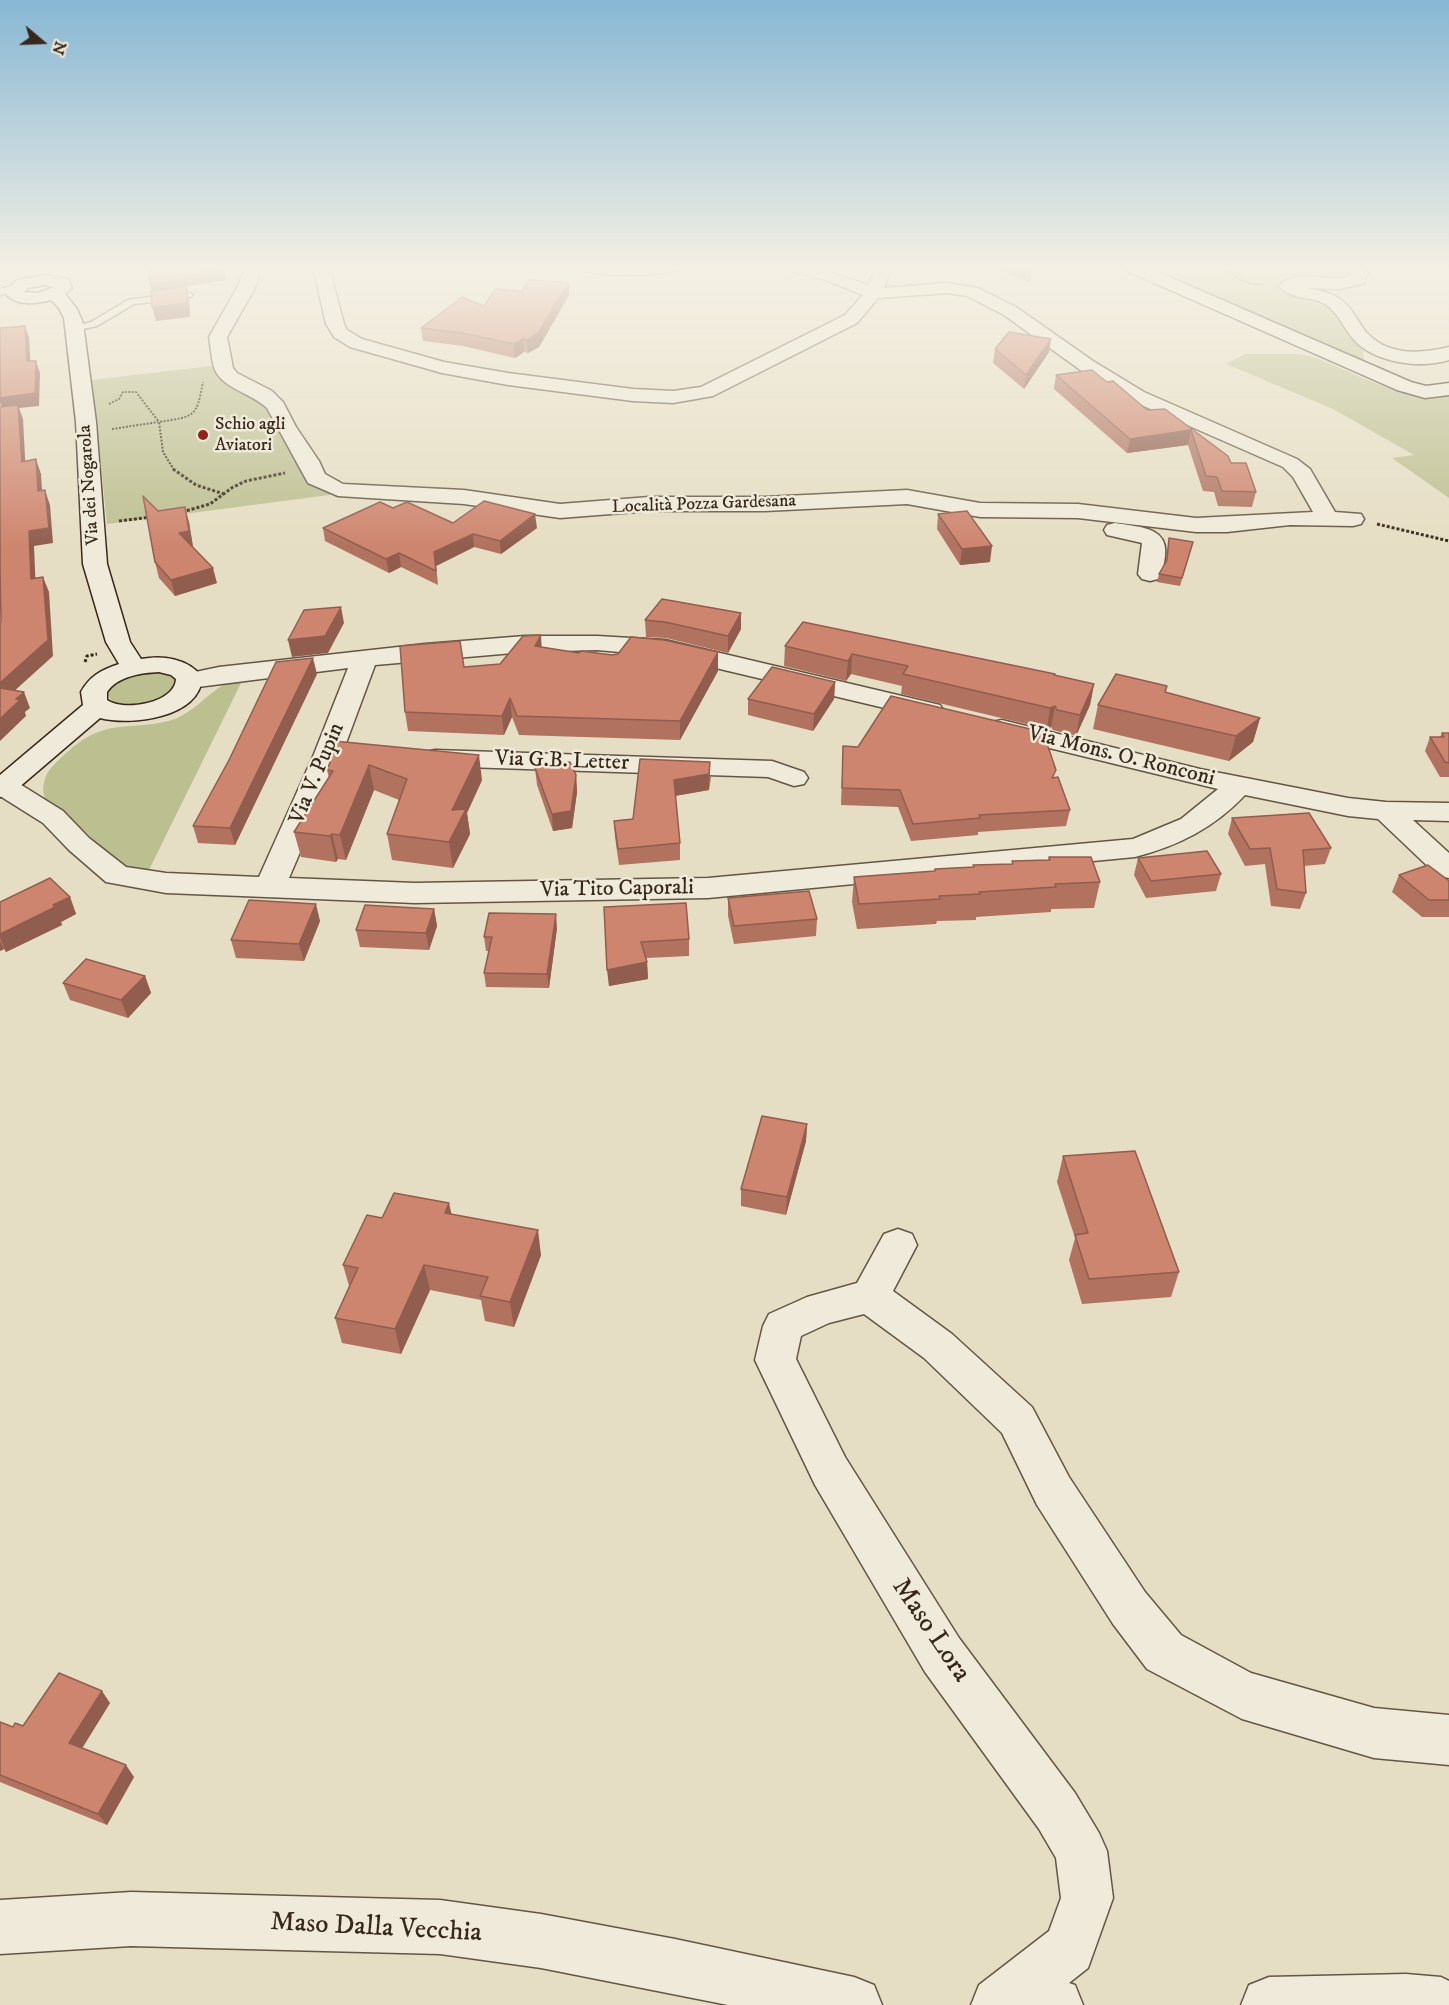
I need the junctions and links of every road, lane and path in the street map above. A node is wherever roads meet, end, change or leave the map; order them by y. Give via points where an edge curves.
1 (79, 361) edge
2 (222, 361) edge
3 (418, 361) edge
4 (768, 361) edge
5 (1080, 361) edge
6 (1344, 361) edge
7 (224, 369) junction
8 (1449, 389) edge
9 (99, 406) dead end
10 (159, 422) junction
11 (139, 425) dead end
12 (313, 470) junction
13 (224, 494) junction
14 (998, 511) junction
15 (177, 513) edge
16 (1325, 514) dead end
17 (157, 516) edge
18 (1353, 519) joint
19 (93, 524) junction
20 (1449, 541) edge
21 (1150, 574) dead end
22 (364, 660) junction
23 (133, 667) junction
24 (189, 680) junction
25 (98, 706) junction
26 (409, 757) edge
27 (794, 778) dead end
28 (1238, 785) junction
29 (2, 788) edge
30 (1386, 811) junction
31 (1449, 812) edge
32 (1449, 869) edge
33 (270, 886) junction
34 (897, 1245) dead end
35 (870, 1296) junction
36 (1449, 1740) edge
37 (0, 1927) edge
38 (1023, 2001) edge
39 (854, 2005) edge
40 (1269, 2005) edge
41 (1441, 2005) edge

1 - 19 street, Via dei Nogarola via 87,422
2 - 7 street
3 - 4 street via 473,373 657,397 706,392
5 - 16 street via 1137,396 1290,463 1302,474
6 - 8 street via 1404,387 1425,392
7 - 10 path via 203,381 195,412
7 - 12 street, Località Pozza Gardesana via 230,377 265,395 276,406
9 - 10 path via 116,401 123,392 133,391
10 - 11 path
10 - 13 path via 161,446 172,471 190,484
12 - 13 path via 261,477
12 - 14 street, Località Pozza Gardesana via 316,478 338,490 464,497 560,511 650,504 765,504 887,497
13 - 15 path via 210,504
14 - 18 street, Località Pozza Gardesana via 1078,511 1196,525 1290,518
14 - 21 street via 1147,535 1156,546
17 - 19 path
18 - 20 path
19 - 23 street, Via dei Nogarola via 95,564 118,642
22 - 24 street, Via Mons. O. Ronconi
22 - 28 street, Via Mons. O. Ronconi via 525,644 597,643 665,648
22 - 33 street, Via V. Pupin via 339,755
23 - 24 street via 171,666
23 - 25 street via 99,684 94,692
24 - 25 street via 182,698 155,711 122,715
25 - 29 street
26 - 27 street, Via G.B. Letter via 771,769
28 - 30 street, Via Mons. O. Ronconi
28 - 33 street, Via Tito Caporali via 1201,821 1135,848 708,888 415,893
29 - 33 street, Via Tito Caporali via 53,817 117,875 166,883
30 - 31 street, Via Mons. O. Ronconi
30 - 32 street
34 - 35 street
35 - 36 street via 938,1346 1017,1420 1053,1491 1129,1608 1164,1652 1242,1695 1374,1733
35 - 38 street, Maso Lora via 822,1309 783,1326 775,1360 830,1471 942,1655 1057,1811 1081,1851 1087,1898 1069,1949
37 - 39 street, Maso Dalla Vecchia via 131,1919 440,1927 675,1966
40 - 41 street

